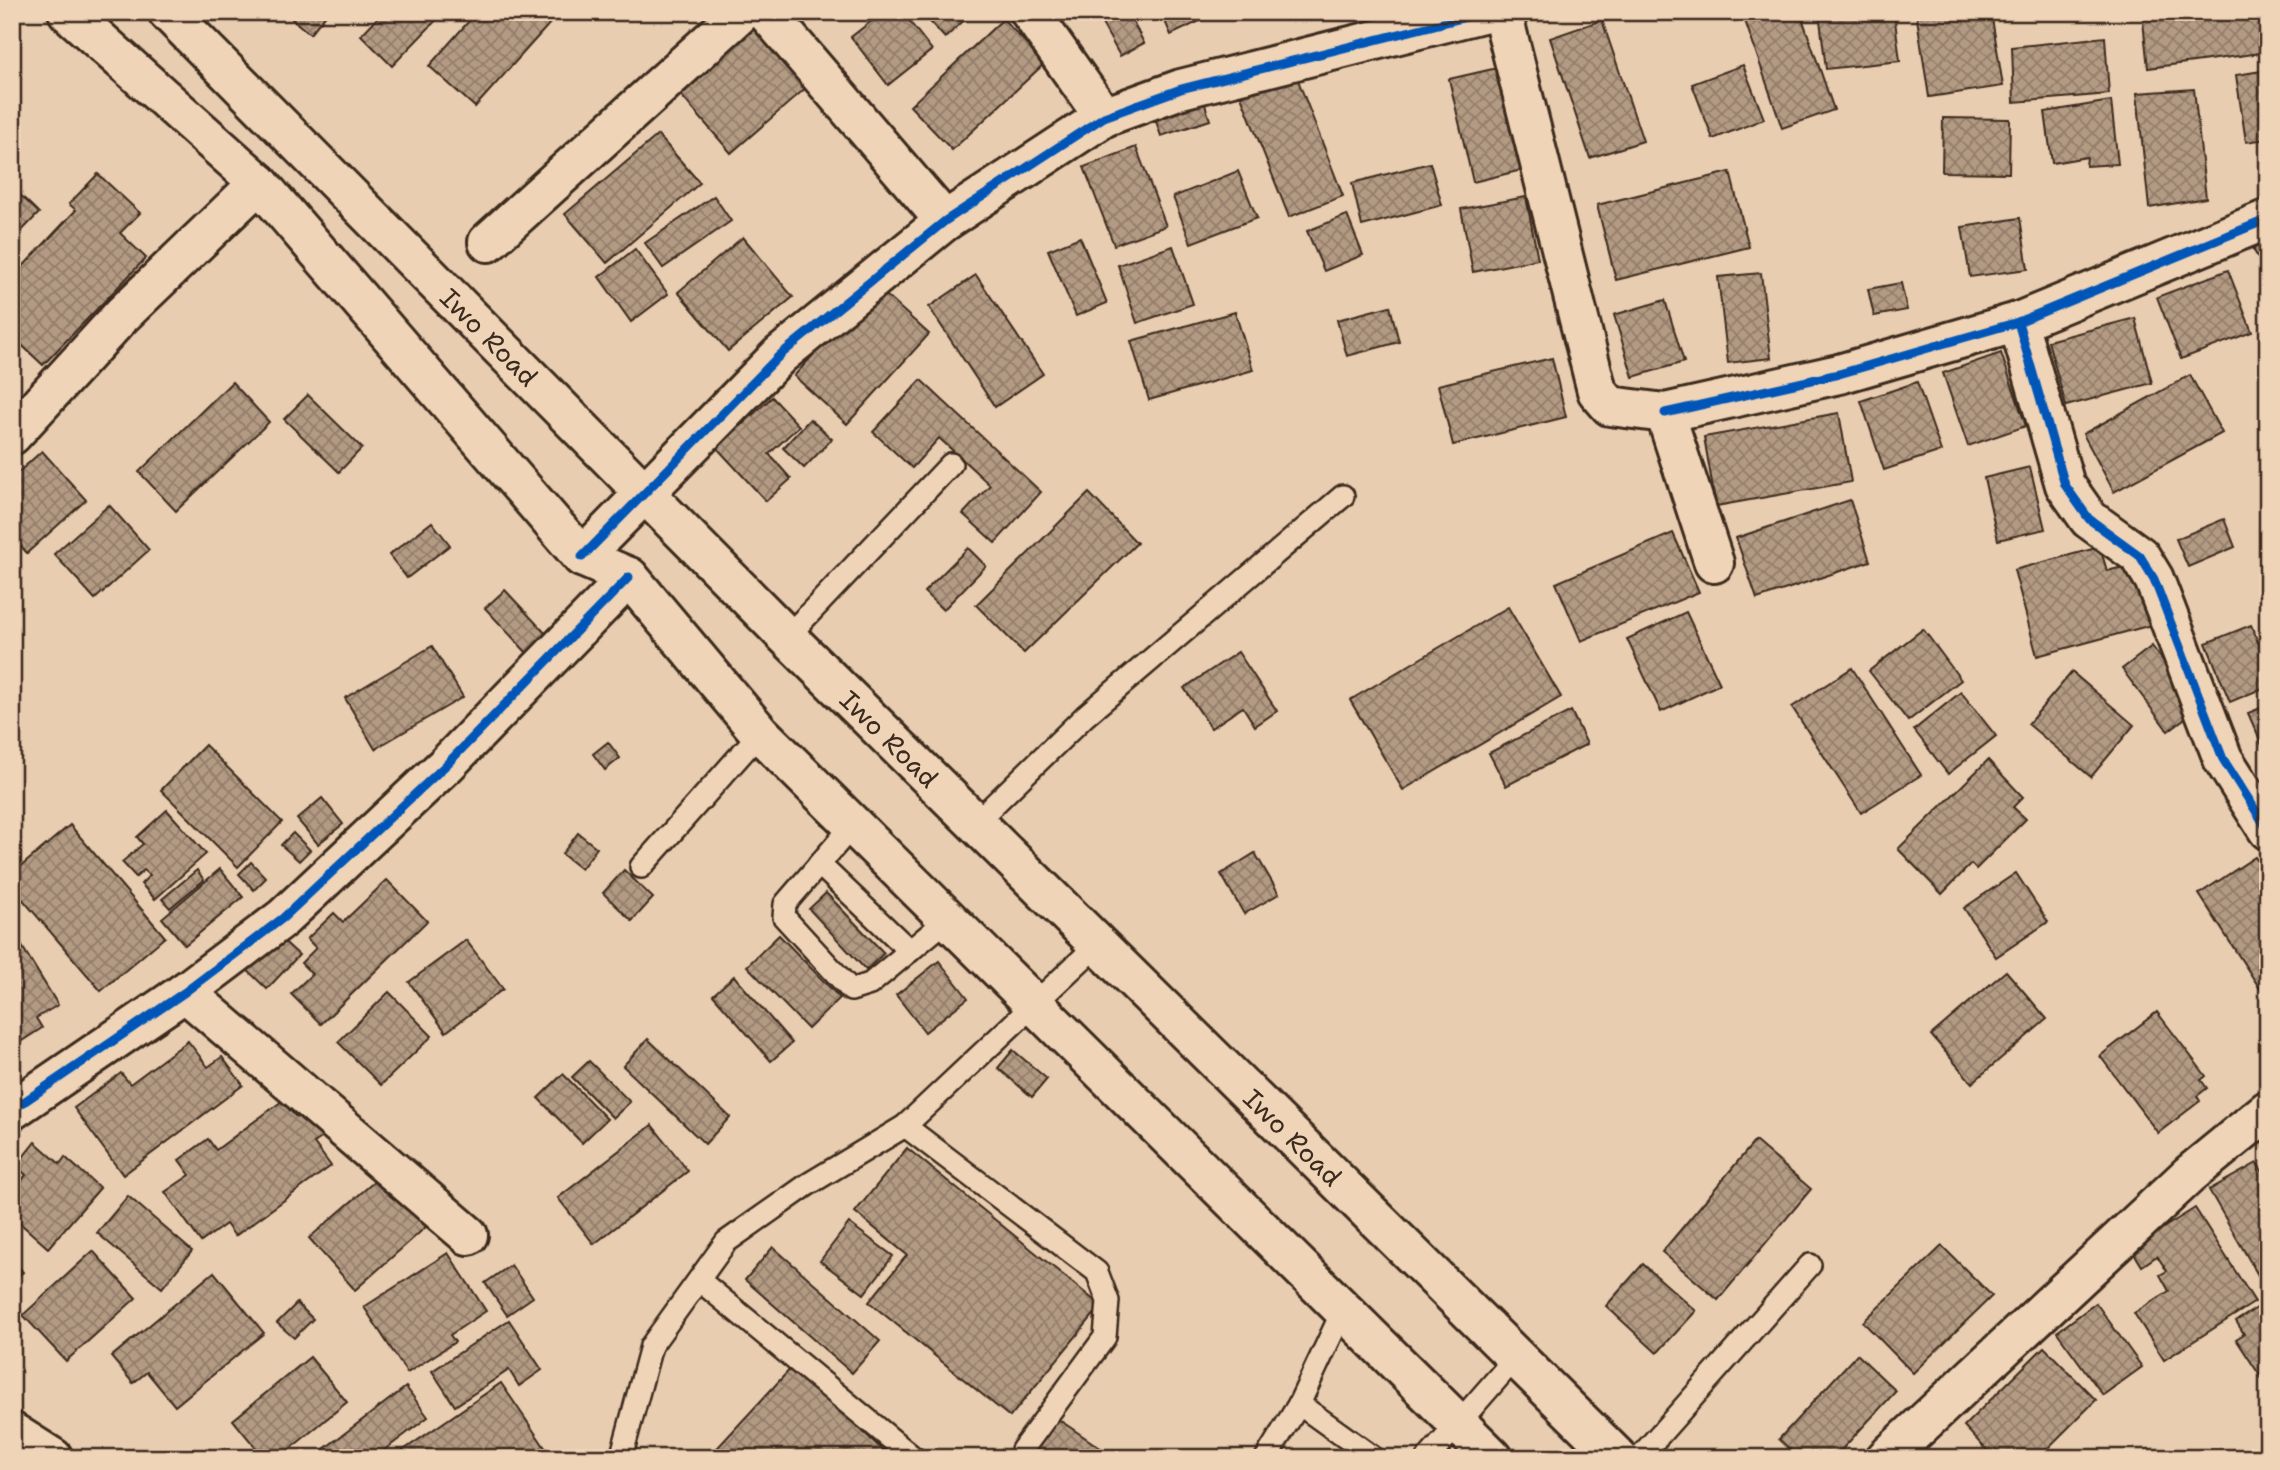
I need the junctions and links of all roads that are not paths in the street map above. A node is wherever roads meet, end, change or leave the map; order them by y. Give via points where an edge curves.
1 (68, 12) edge
2 (168, 12) edge
3 (742, 12) edge
4 (766, 12) edge
5 (1030, 12) edge
6 (1486, 12) edge
7 (1502, 12) edge
8 (1104, 117) junction
9 (259, 183) junction
10 (2268, 219) edge
11 (945, 221) junction
12 (488, 242) dead end
13 (2018, 322) junction
14 (1665, 413) junction
15 (12, 435) edge
16 (951, 464) dead end
17 (645, 494) junction
18 (1343, 496) dead end
19 (582, 557) junction
20 (1714, 563) dead end
21 (629, 577) junction
22 (787, 637) junction
23 (760, 733) junction
24 (975, 823) junction
25 (853, 825) junction
26 (2268, 830) edge
27 (819, 864) junction
28 (641, 867) dead end
29 (948, 919) junction
30 (1098, 944) junction
31 (910, 951) junction
32 (185, 992) junction
33 (1034, 1004) junction
34 (12, 1110) edge
35 (2268, 1110) edge
36 (905, 1126) junction
37 (468, 1235) dead end
38 (1810, 1265) dead end
39 (699, 1280) junction
40 (1343, 1310) junction
41 (1516, 1357) junction
42 (1299, 1404) junction
43 (1457, 1423) junction
44 (12, 1432) edge
45 (1022, 1450) dead end
46 (909, 1456) edge
47 (53, 1458) edge
48 (621, 1458) edge
49 (1266, 1458) edge
50 (1374, 1458) edge
51 (1427, 1458) edge
52 (1493, 1458) edge
53 (1618, 1458) edge
54 (1639, 1458) edge
55 (1885, 1458) edge

1 - 9 street
2 - 17 street, Iwo Road
3 - 12 street
4 - 11 street
5 - 8 street
6 - 8 street via 1181,89
7 - 14 street via 1597,391 1611,406
8 - 11 street
9 - 15 street via 122,315
9 - 19 street
10 - 13 street
11 - 17 street via 780,355
13 - 14 street via 1839,374
13 - 26 street via 2065,485 2090,519 2140,556 2154,579 2223,759
14 - 20 street
16 - 22 lane
17 - 19 street
17 - 22 street, Iwo Road
18 - 24 lane via 1085,716
19 - 21 street
21 - 23 street
21 - 32 street via 446,765 293,909
22 - 24 street, Iwo Road
23 - 25 street
23 - 28 lane
24 - 30 street, Iwo Road
25 - 27 lane
25 - 29 street
27 - 31 lane
27 - 31 lane via 785,904 784,917 851,990 870,984
29 - 31 lane
29 - 33 street
30 - 33 lane
30 - 41 street, Iwo Road
32 - 34 street
32 - 37 street
33 - 36 lane
33 - 40 street
35 - 55 street via 2190,1174
36 - 39 lane via 807,1185 726,1242
36 - 45 lane via 1097,1272 1108,1301 1105,1337
38 - 54 lane
39 - 46 lane
39 - 48 lane via 651,1346
40 - 42 lane
40 - 43 street
41 - 43 lane
41 - 53 street, Iwo Road
42 - 49 lane
42 - 50 lane
43 - 51 lane
43 - 52 street
44 - 47 street

